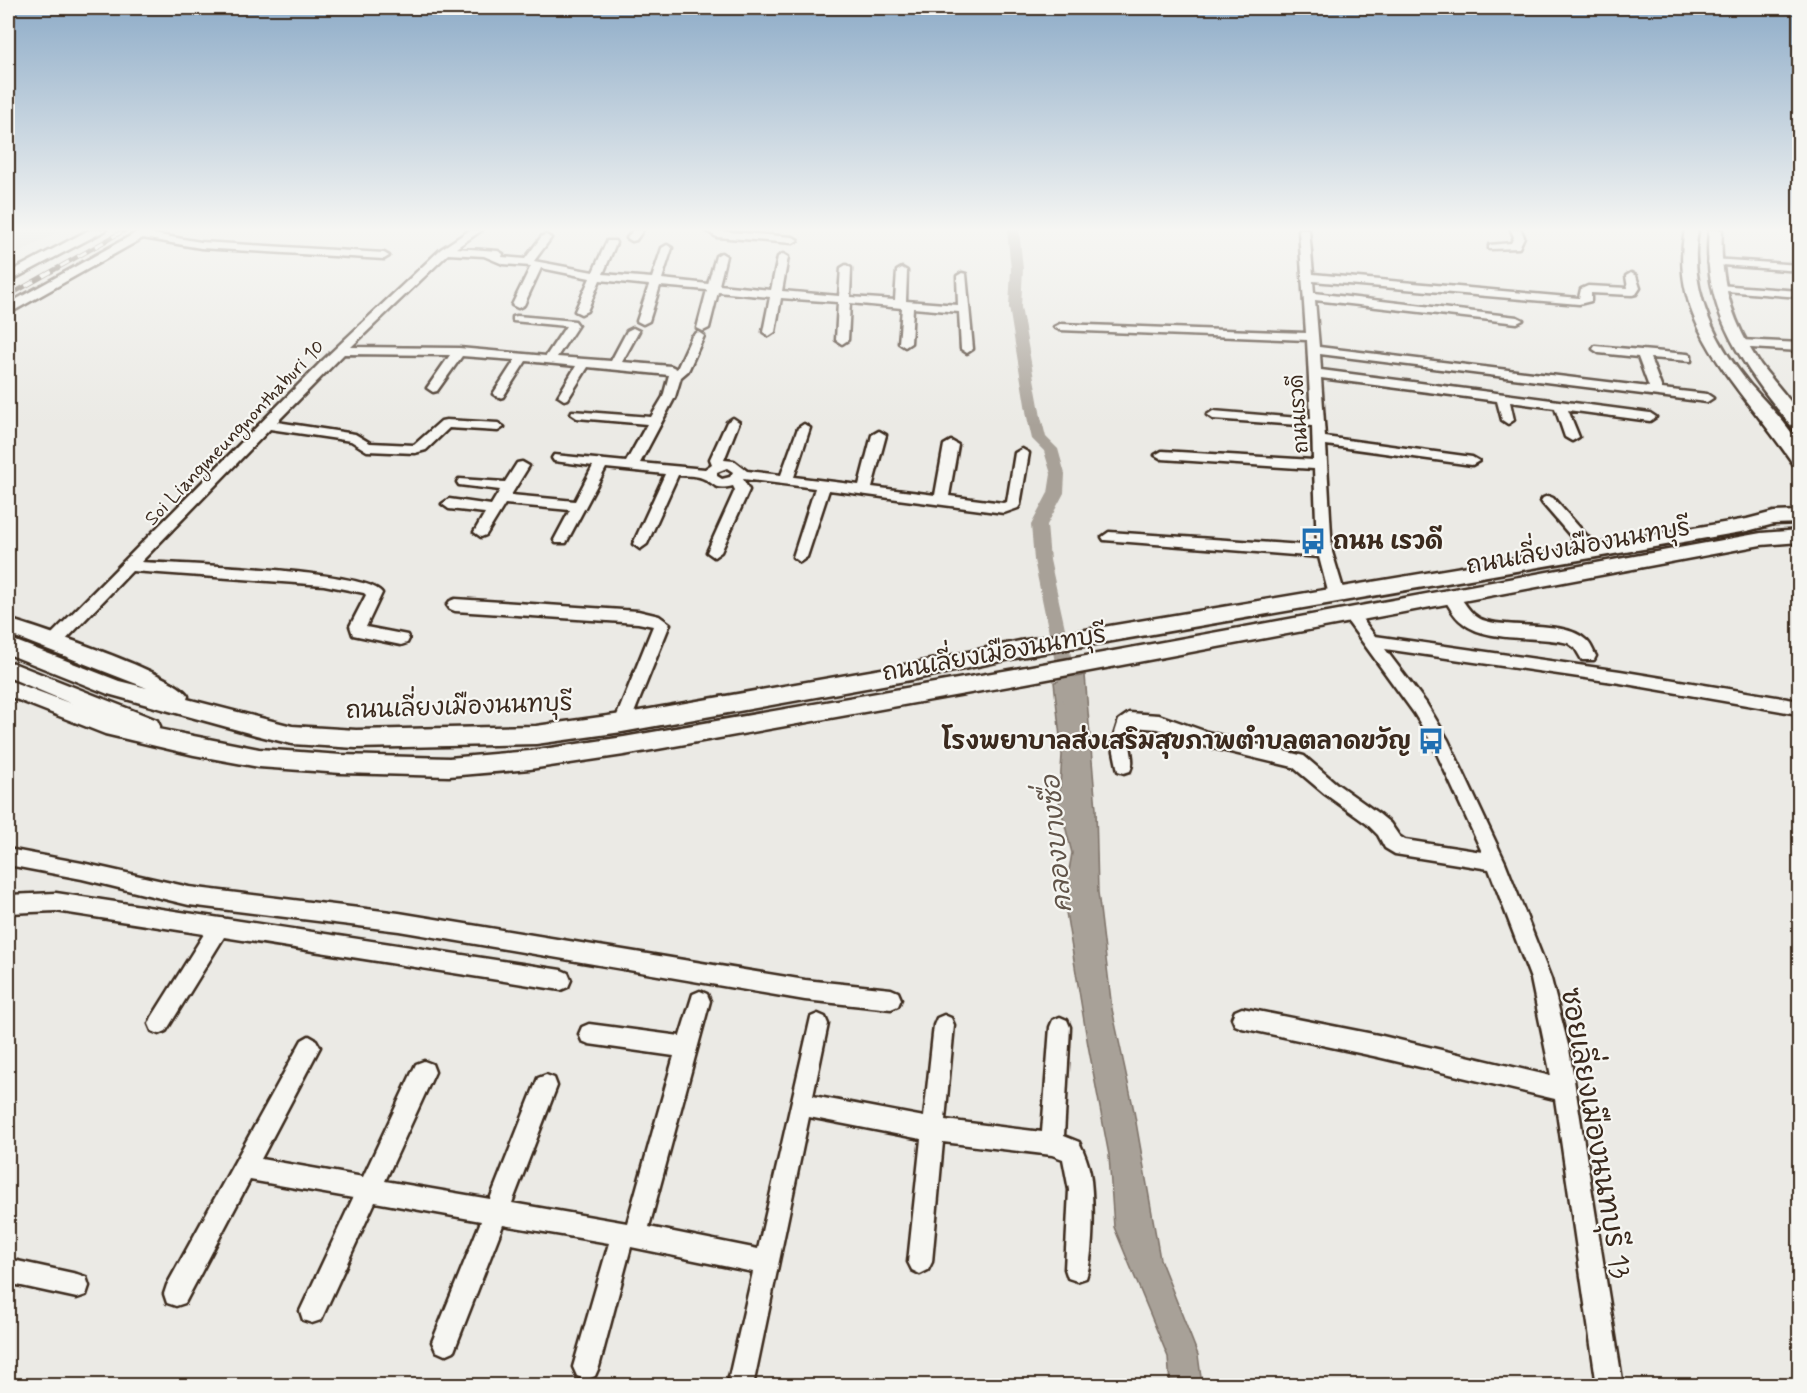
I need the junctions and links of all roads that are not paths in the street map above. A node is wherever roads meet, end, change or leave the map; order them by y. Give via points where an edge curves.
1 (34, 295) edge
2 (399, 295) edge
3 (520, 295) edge
4 (587, 295) edge
5 (652, 295) edge
6 (711, 295) edge
7 (776, 295) edge
8 (787, 295) edge
9 (843, 295) edge
10 (903, 295) edge
11 (963, 295) edge
12 (1365, 295) edge
13 (1515, 295) edge
14 (1587, 295) edge
15 (1694, 295) edge
16 (1707, 295) edge
17 (1720, 295) edge
18 (1310, 296) joint
19 (843, 300) junction
20 (1366, 303) junction
21 (518, 305) dead end
22 (904, 305) junction
23 (963, 309) junction
24 (8, 310) edge
25 (581, 311) dead end
26 (517, 319) dead end
27 (1517, 320) dead end
28 (643, 321) dead end
29 (1060, 327) dead end
30 (633, 331) dead end
31 (769, 332) dead end
32 (842, 340) dead end
33 (905, 343) dead end
34 (1313, 344) junction
35 (1740, 344) junction
36 (1800, 347) edge
37 (968, 349) dead end
38 (1599, 349) dead end
39 (341, 350) junction
40 (459, 352) junction
41 (1642, 354) junction
42 (523, 357) junction
43 (1686, 358) dead end
44 (550, 359) junction
45 (584, 363) junction
46 (614, 366) junction
47 (1315, 374) junction
48 (675, 375) junction
49 (433, 388) dead end
50 (1657, 392) junction
51 (499, 394) dead end
52 (564, 396) dead end
53 (1503, 398) junction
54 (1707, 398) dead end
55 (1560, 405) junction
56 (577, 414) dead end
57 (1213, 415) dead end
58 (1650, 417) dead end
59 (1797, 419) edge
60 (1508, 420) dead end
61 (655, 421) junction
62 (733, 422) dead end
63 (1317, 423) junction
64 (266, 424) junction
65 (498, 427) dead end
66 (804, 428) dead end
67 (879, 435) dead end
68 (1572, 437) dead end
69 (1319, 440) junction
70 (1800, 441) edge
71 (951, 445) dead end
72 (1022, 453) dead end
73 (1162, 455) dead end
74 (559, 458) dead end
75 (1472, 460) dead end
76 (1800, 461) edge
77 (602, 463) junction
78 (1321, 465) junction
79 (522, 466) dead end
80 (634, 466) junction
81 (714, 469) junction
82 (673, 471) junction
83 (738, 477) junction
84 (786, 481) junction
85 (464, 482) dead end
86 (823, 486) junction
87 (864, 491) junction
88 (502, 498) junction
89 (940, 500) junction
90 (1800, 500) edge
91 (1548, 501) dead end
92 (449, 504) dead end
93 (579, 506) junction
94 (1800, 517) edge
95 (1774, 518) junction
96 (481, 532) dead end
97 (1800, 536) edge
98 (1109, 537) dead end
99 (561, 540) dead end
100 (640, 544) dead end
101 (1592, 551) junction
102 (714, 552) dead end
103 (1325, 552) junction
104 (800, 557) dead end
105 (130, 566) junction
106 (1336, 595) junction
107 (1451, 597) junction
108 (455, 605) dead end
109 (1351, 615) junction
110 (8, 626) edge
111 (401, 639) dead end
112 (1370, 640) junction
113 (52, 644) junction
114 (8, 646) edge
115 (1588, 656) dead end
116 (8, 669) edge
117 (9, 691) edge
118 (1798, 707) edge
119 (211, 714) junction
120 (622, 723) junction
121 (194, 746) junction
122 (1124, 766) dead end
123 (8, 857) edge
124 (1496, 862) junction
125 (8, 904) edge
126 (219, 927) junction
127 (561, 980) dead end
128 (891, 999) dead end
129 (700, 1001) dead end
130 (1242, 1018) dead end
131 (159, 1024) dead end
132 (818, 1024) dead end
133 (944, 1025) dead end
134 (1060, 1027) dead end
135 (589, 1034) dead end
136 (309, 1047) dead end
137 (687, 1047) junction
138 (424, 1072) dead end
139 (546, 1086) dead end
140 (1564, 1090) junction
141 (800, 1104) junction
142 (934, 1130) junction
143 (1052, 1144) junction
144 (246, 1168) junction
145 (367, 1190) junction
146 (498, 1212) junction
147 (629, 1235) junction
148 (765, 1262) junction
149 (920, 1262) dead end
150 (1077, 1269) dead end
151 (8, 1271) edge
152 (77, 1286) dead end
153 (176, 1294) dead end
154 (312, 1311) dead end
155 (446, 1342) dead end
156 (586, 1367) dead end
157 (740, 1386) edge
158 (1610, 1386) edge

1 - 24 main road
2 - 39 street, Soi Liangmeungnonthaburi 10
3 - 21 street
4 - 25 street
5 - 28 street
6 - 48 street via 701,332 682,371
7 - 31 street
8 - 19 street
9 - 19 street
10 - 22 street
11 - 23 street
12 - 20 street
13 - 14 street via 1582,301
15 - 76 main road via 1717,349
16 - 70 main road via 1716,320 1755,385
17 - 35 main road
18 - 20 street
18 - 34 street, ถนนเรวดี
19 - 22 street
19 - 32 street
20 - 27 street
22 - 23 street
22 - 33 street
23 - 37 street
26 - 44 street via 571,323
29 - 34 street
30 - 46 street
34 - 47 street, ถนนเรวดี
34 - 50 street
35 - 36 street
35 - 59 main road via 1765,383
38 - 41 street
39 - 40 street
39 - 64 street, Soi Liangmeungnonthaburi 10
40 - 42 street
40 - 49 street
41 - 43 street
41 - 50 street
42 - 44 street
42 - 51 street
44 - 45 street
45 - 46 street
45 - 52 street
46 - 48 street via 671,370
47 - 53 street
47 - 63 street, ถนนเรวดี
48 - 61 street via 669,397
50 - 54 street
53 - 55 street
53 - 60 street
55 - 58 street
55 - 68 street
56 - 61 street
57 - 63 street
61 - 80 street via 633,461
62 - 81 street
63 - 69 street, ถนนเรวดี
64 - 65 street via 342,435 367,447 415,449 446,424
64 - 105 street, Soi Liangmeungnonthaburi 10
66 - 84 street
67 - 87 street
69 - 75 street
69 - 78 street, ถนนเรวดี
71 - 89 street
72 - 89 street via 1013,505 1004,508
73 - 78 street
74 - 77 street
77 - 80 street
77 - 93 street
78 - 103 street, ถนนเรวดี
79 - 88 street
80 - 82 street
81 - 82 street
81 - 83 street via 734,465
82 - 100 street
83 - 84 street
83 - 102 street via 742,490
84 - 86 street
85 - 88 street
86 - 87 street
86 - 104 street
87 - 89 street
88 - 92 street
88 - 93 street
88 - 96 street
90 - 95 main road, ถนนเลี่ยงเมืองนนทบุรี
91 - 101 street
93 - 99 street
94 - 95 main road, ถนนเลี่ยงเมืองนนทบุรี
95 - 101 main road, ถนนเลี่ยงเมืองนนทบุรี
97 - 107 main road, ถนนเลี่ยงเมืองนนทบุรี via 1761,539
98 - 103 street
101 - 106 main road, ถนนเลี่ยงเมืองนนทบุรี
103 - 106 street, ถนนเรวดี
105 - 111 street via 324,580 368,588 374,593 359,631
105 - 113 street, Soi Liangmeungnonthaburi 10
106 - 120 main road, ถนนเลี่ยงเมืองนนทบุรี
107 - 109 main road, ถนนเลี่ยงเมืองนนทบุรี
107 - 115 street via 1473,623 1568,637 1581,643
108 - 120 street via 638,617 662,624
109 - 112 street, ซอยเลี่ยงเมืองนนทบุรี 13
109 - 121 main road, ถนนเลี่ยงเมืองนนทบุรี via 530,760 449,767 341,764 259,758
110 - 113 main road
112 - 118 street
112 - 124 street, ซอยเลี่ยงเมืองนนทบุรี 13 via 1432,727
113 - 119 main road via 144,677
114 - 119 main road via 115,688
116 - 121 main road
117 - 121 main road via 105,725
119 - 120 main road, ถนนเลี่ยงเมืองนนทบุรี via 292,735 356,739 536,735
122 - 124 street via 1119,748 1123,725 1129,720 1159,722 1205,739 1298,761 1373,819 1402,848
123 - 128 street via 189,896 399,922 805,990
124 - 140 street, ซอยเลี่ยงเมืองนนทบุรี 13 via 1549,1004
125 - 126 street via 56,902
126 - 127 street
126 - 131 street
129 - 137 street
130 - 140 street
132 - 141 street
133 - 142 street
134 - 143 street
135 - 137 street
136 - 144 street
137 - 147 street
138 - 145 street
139 - 146 street
140 - 158 street, ซอยเลี่ยงเมืองนนทบุรี 13
141 - 142 street
141 - 148 street
142 - 143 street
142 - 149 street
143 - 150 street via 1071,1150 1078,1161
144 - 145 street
144 - 153 street
145 - 146 street
145 - 154 street
146 - 147 street
146 - 155 street
147 - 148 street
147 - 156 street
148 - 157 street
151 - 152 street

